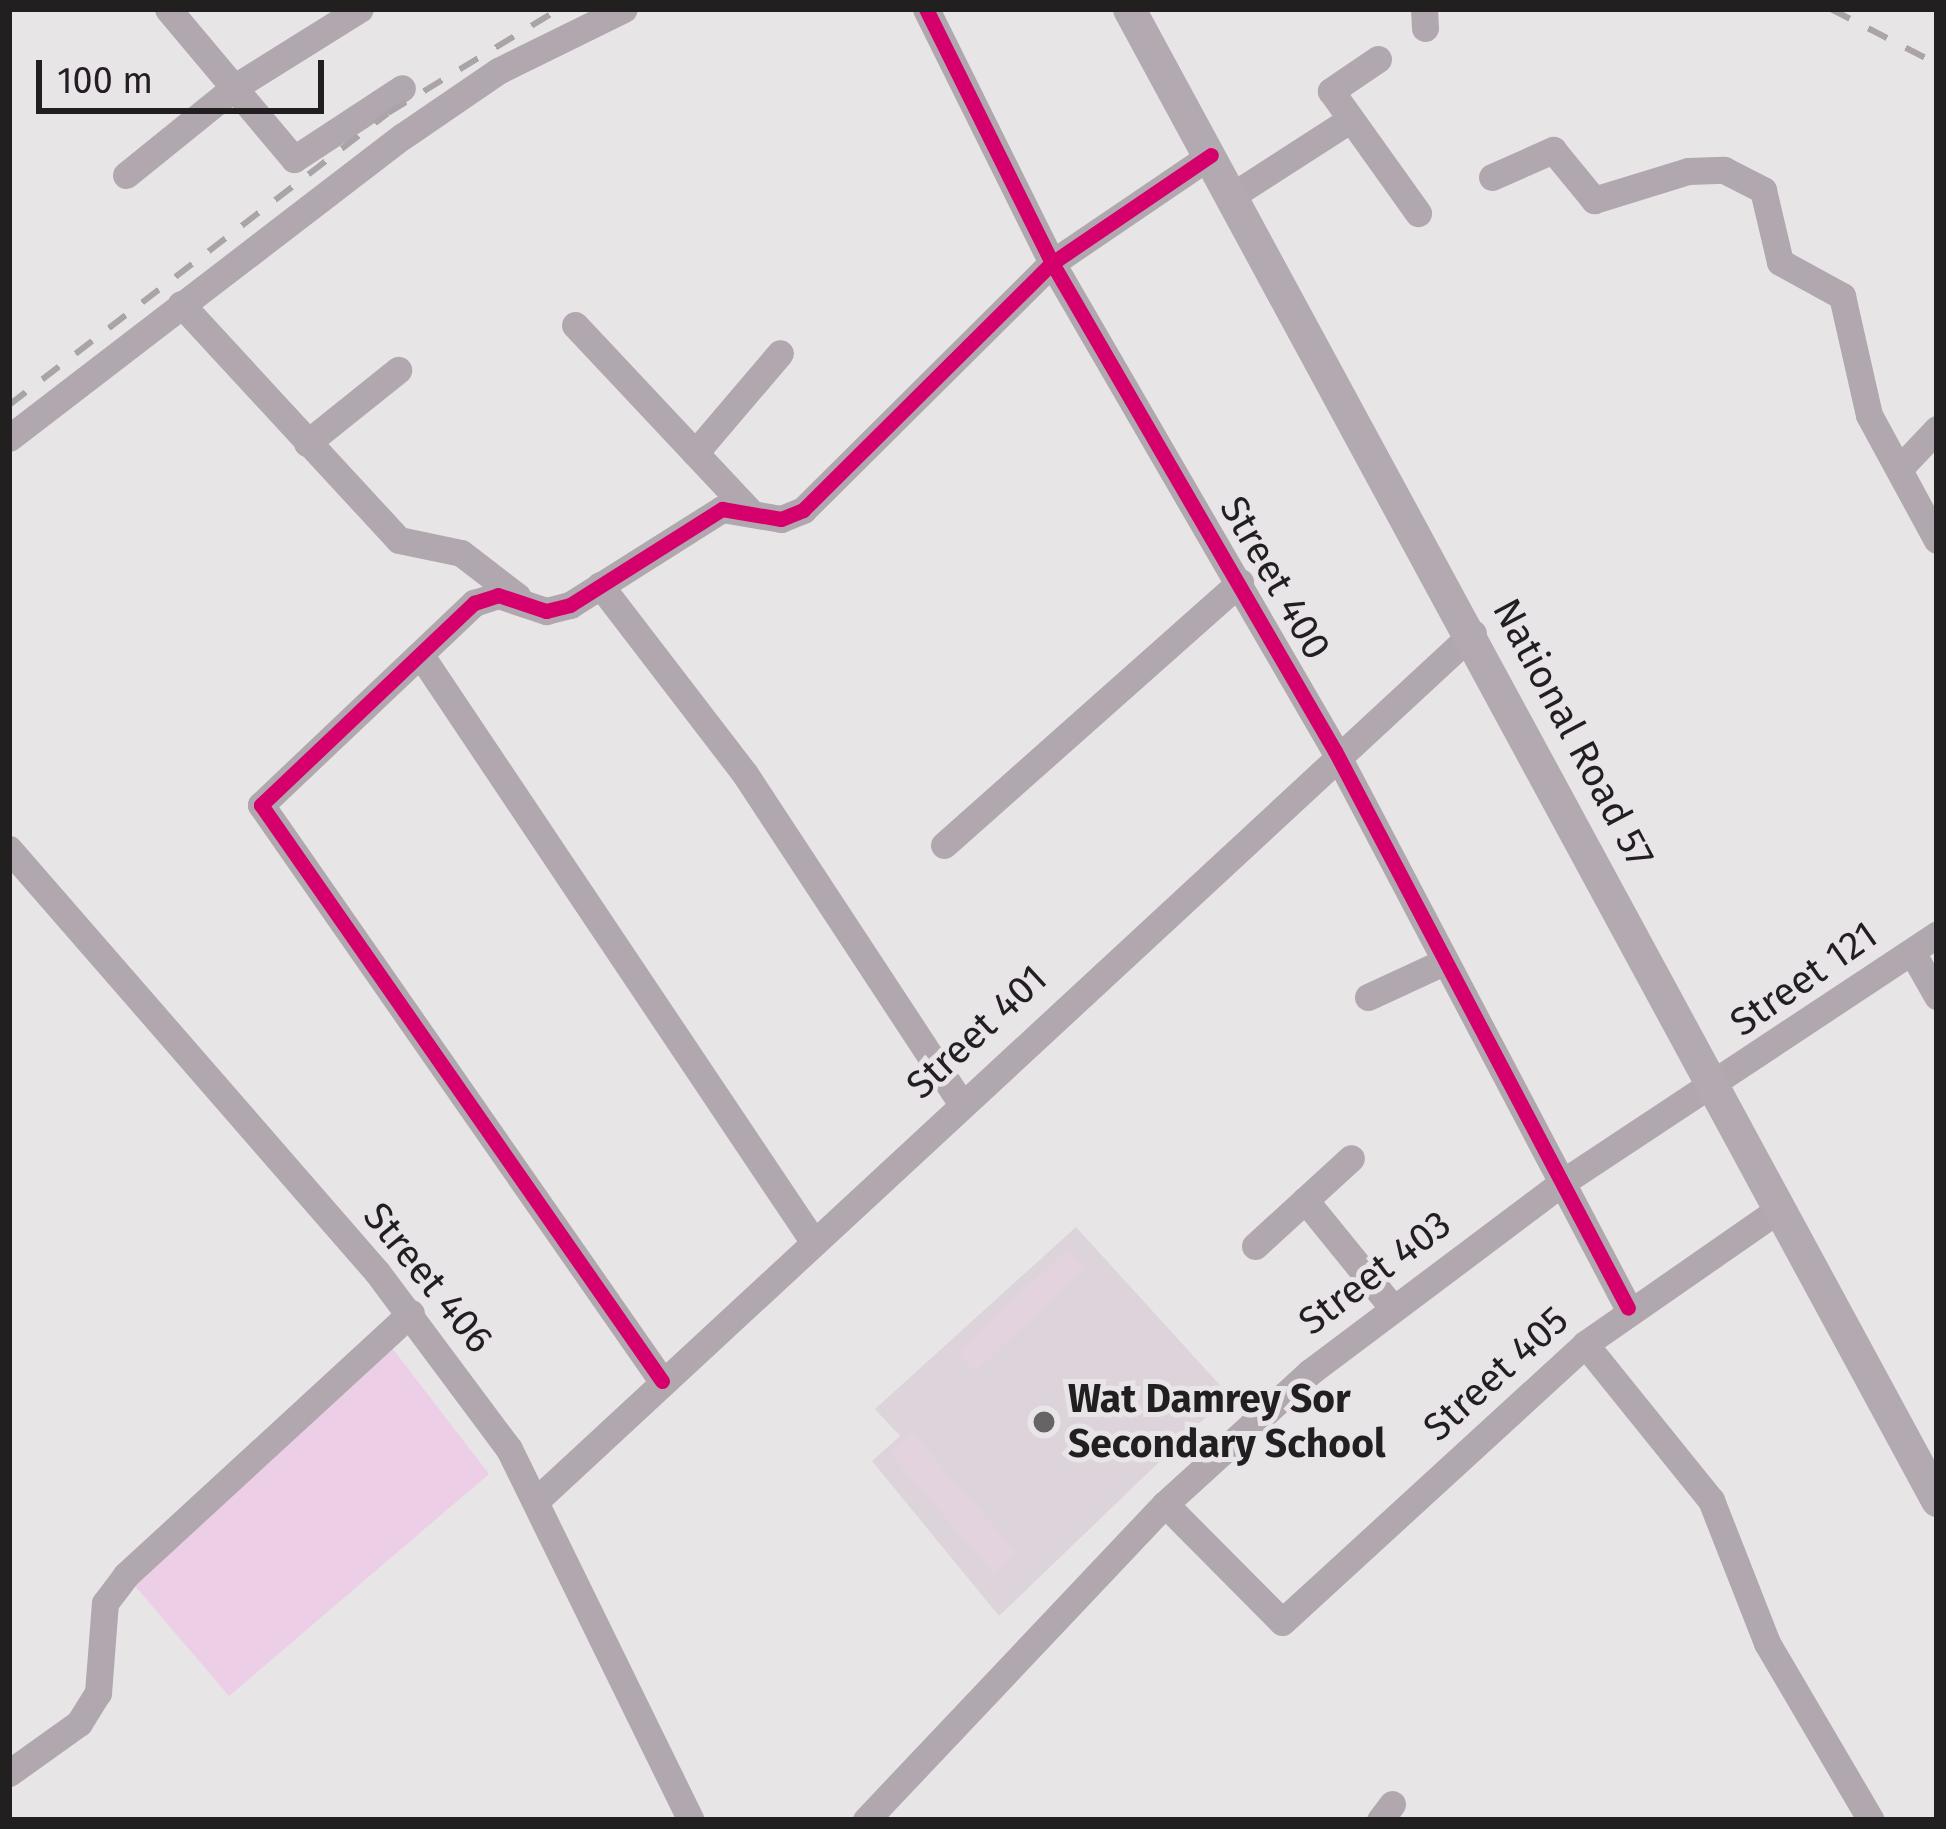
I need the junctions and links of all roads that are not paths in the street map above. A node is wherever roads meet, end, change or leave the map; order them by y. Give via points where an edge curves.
1 (168, 9) edge
2 (360, 9) edge
3 (624, 9) edge
4 (926, 9) edge
5 (1129, 9) edge
6 (1378, 58) dead end
7 (235, 87) junction
8 (402, 88) dead end
9 (1348, 121) junction
10 (1210, 154) junction
11 (125, 175) dead end
12 (1492, 177) dead end
13 (1233, 195) junction
14 (1418, 214) dead end
15 (1052, 263) junction
16 (181, 304) junction
17 (575, 326) dead end
18 (780, 352) dead end
19 (398, 370) dead end
20 (1937, 428) edge
21 (9, 438) edge
22 (308, 443) junction
23 (695, 453) junction
24 (1899, 469) junction
25 (748, 509) junction
26 (1937, 540) edge
27 (1240, 582) junction
28 (600, 585) junction
29 (517, 596) junction
30 (1473, 633) junction
31 (422, 657) junction
32 (1335, 751) junction
33 (944, 845) dead end
34 (9, 849) edge
35 (1937, 934) edge
36 (1912, 952) junction
37 (1439, 964) junction
38 (1937, 996) edge
39 (1368, 997) dead end
40 (1715, 1088) junction
41 (960, 1101) junction
42 (1351, 1158) dead end
43 (1560, 1184) junction
44 (1305, 1200) junction
45 (1781, 1208) junction
46 (811, 1238) junction
47 (1255, 1246) dead end
48 (1391, 1306) junction
49 (1628, 1308) junction
50 (411, 1313) junction
51 (1585, 1344) junction
52 (662, 1382) junction
53 (541, 1496) junction
54 (1937, 1499) edge
55 (1165, 1504) junction
56 (9, 1773) edge
57 (691, 1820) edge
58 (866, 1820) edge
59 (1871, 1820) edge

1 - 7 street
2 - 7 street
3 - 16 street via 498,71
4 - 15 street, Street 400
5 - 10 main road, National Road 57
6 - 9 street via 1330,91
7 - 8 street via 294,160
7 - 11 street
9 - 13 street
9 - 14 street
10 - 13 main road, National Road 57
10 - 15 street
12 - 24 street via 1552,151 1594,200 1688,171 1753,182 1771,206 1780,262 1842,296 1859,385
13 - 30 main road, National Road 57
15 - 25 street via 803,510 782,519
15 - 27 street, Street 400
16 - 21 street
16 - 22 street
17 - 23 street
18 - 23 street
19 - 22 street
20 - 24 street
22 - 29 street via 399,540 461,553
23 - 25 street
24 - 26 street
25 - 28 street via 722,509
27 - 32 street, Street 400
27 - 33 street
28 - 29 street via 546,611
28 - 41 street via 745,774
29 - 31 street via 475,603
30 - 32 street, Street 401
30 - 40 main road, National Road 57
31 - 46 street
31 - 52 street via 261,811
32 - 37 street, Street 400
32 - 41 street, Street 401
34 - 50 street, Street 406
35 - 36 street, Street 121
36 - 38 street
36 - 40 street, Street 121
37 - 39 street
37 - 43 street, Street 400
40 - 43 street, Street 403
40 - 45 main road, National Road 57
41 - 46 street, Street 401
42 - 44 street
43 - 48 street, Street 403
43 - 49 street, Street 400
44 - 47 street
44 - 48 street
45 - 49 street, Street 405
45 - 54 main road, National Road 57
46 - 52 street, Street 401
48 - 55 street, Street 403
49 - 51 street, Street 405
50 - 53 street, Street 406
50 - 56 street via 126,1575 105,1604 98,1693 79,1723
51 - 55 street, Street 405 via 1282,1622
51 - 59 street via 1711,1500 1767,1643
52 - 53 street, Street 401
53 - 57 street, Street 406
55 - 58 street, Street 403

